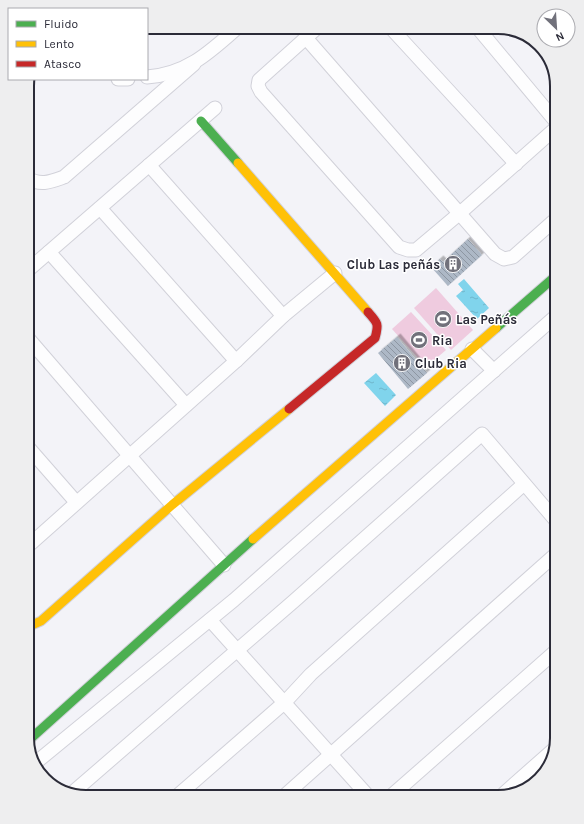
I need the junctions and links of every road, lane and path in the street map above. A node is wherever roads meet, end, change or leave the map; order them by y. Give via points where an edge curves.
1 (230, 34) edge
2 (310, 34) edge
3 (396, 34) edge
4 (483, 34) edge
5 (306, 38) junction
6 (194, 64) junction
7 (148, 77) edge
8 (215, 108) dead end
9 (550, 115) edge
10 (201, 121) junction
11 (550, 133) edge
12 (516, 164) junction
13 (149, 165) junction
14 (34, 182) edge
15 (100, 208) junction
16 (460, 213) junction
17 (550, 224) edge
18 (49, 252) junction
19 (34, 265) edge
20 (335, 273) junction
21 (550, 281) edge
22 (283, 316) junction
23 (550, 321) edge
24 (34, 345) edge
25 (472, 350) junction
26 (236, 361) junction
27 (494, 371) junction
28 (186, 404) junction
29 (34, 454) edge
30 (129, 454) junction
31 (524, 484) junction
32 (76, 502) junction
33 (172, 505) junction
34 (550, 514) edge
35 (34, 540) edge
36 (550, 559) edge
37 (224, 565) junction
38 (210, 620) junction
39 (34, 624) edge
40 (238, 650) junction
41 (550, 656) edge
42 (285, 702) junction
43 (34, 736) edge
44 (331, 755) junction
45 (547, 755) edge
46 (39, 760) edge
47 (77, 789) edge
48 (509, 789) edge
49 (184, 790) edge
50 (291, 790) edge
51 (363, 790) edge
52 (398, 790) edge

1 - 6 street
2 - 5 street
3 - 12 street
4 - 9 street
5 - 16 street
5 - 16 street via 259,80 258,86 266,97 400,247 416,250
6 - 7 street via 157,77
6 - 14 street via 64,177 47,184
8 - 10 street
10 - 13 street
10 - 20 street
11 - 12 street
12 - 16 street
13 - 15 street
13 - 22 street
15 - 18 street
15 - 26 street
16 - 17 street via 495,254 504,259 513,257
18 - 19 street
18 - 28 street
20 - 22 street
20 - 33 street via 376,321 376,338
21 - 25 street
22 - 26 street
23 - 27 street
24 - 30 street
25 - 27 street
25 - 37 street
26 - 28 street
27 - 38 street
28 - 30 street
29 - 32 street
30 - 32 street
30 - 33 street
31 - 34 street
31 - 40 street via 482,434
31 - 42 street via 311,674
32 - 35 street
33 - 37 street
33 - 39 street via 41,621
36 - 44 street
37 - 43 street
38 - 40 street
38 - 46 street
40 - 42 street
40 - 47 street
41 - 52 street
42 - 44 street
42 - 49 street
44 - 50 street
44 - 51 street
45 - 48 street

